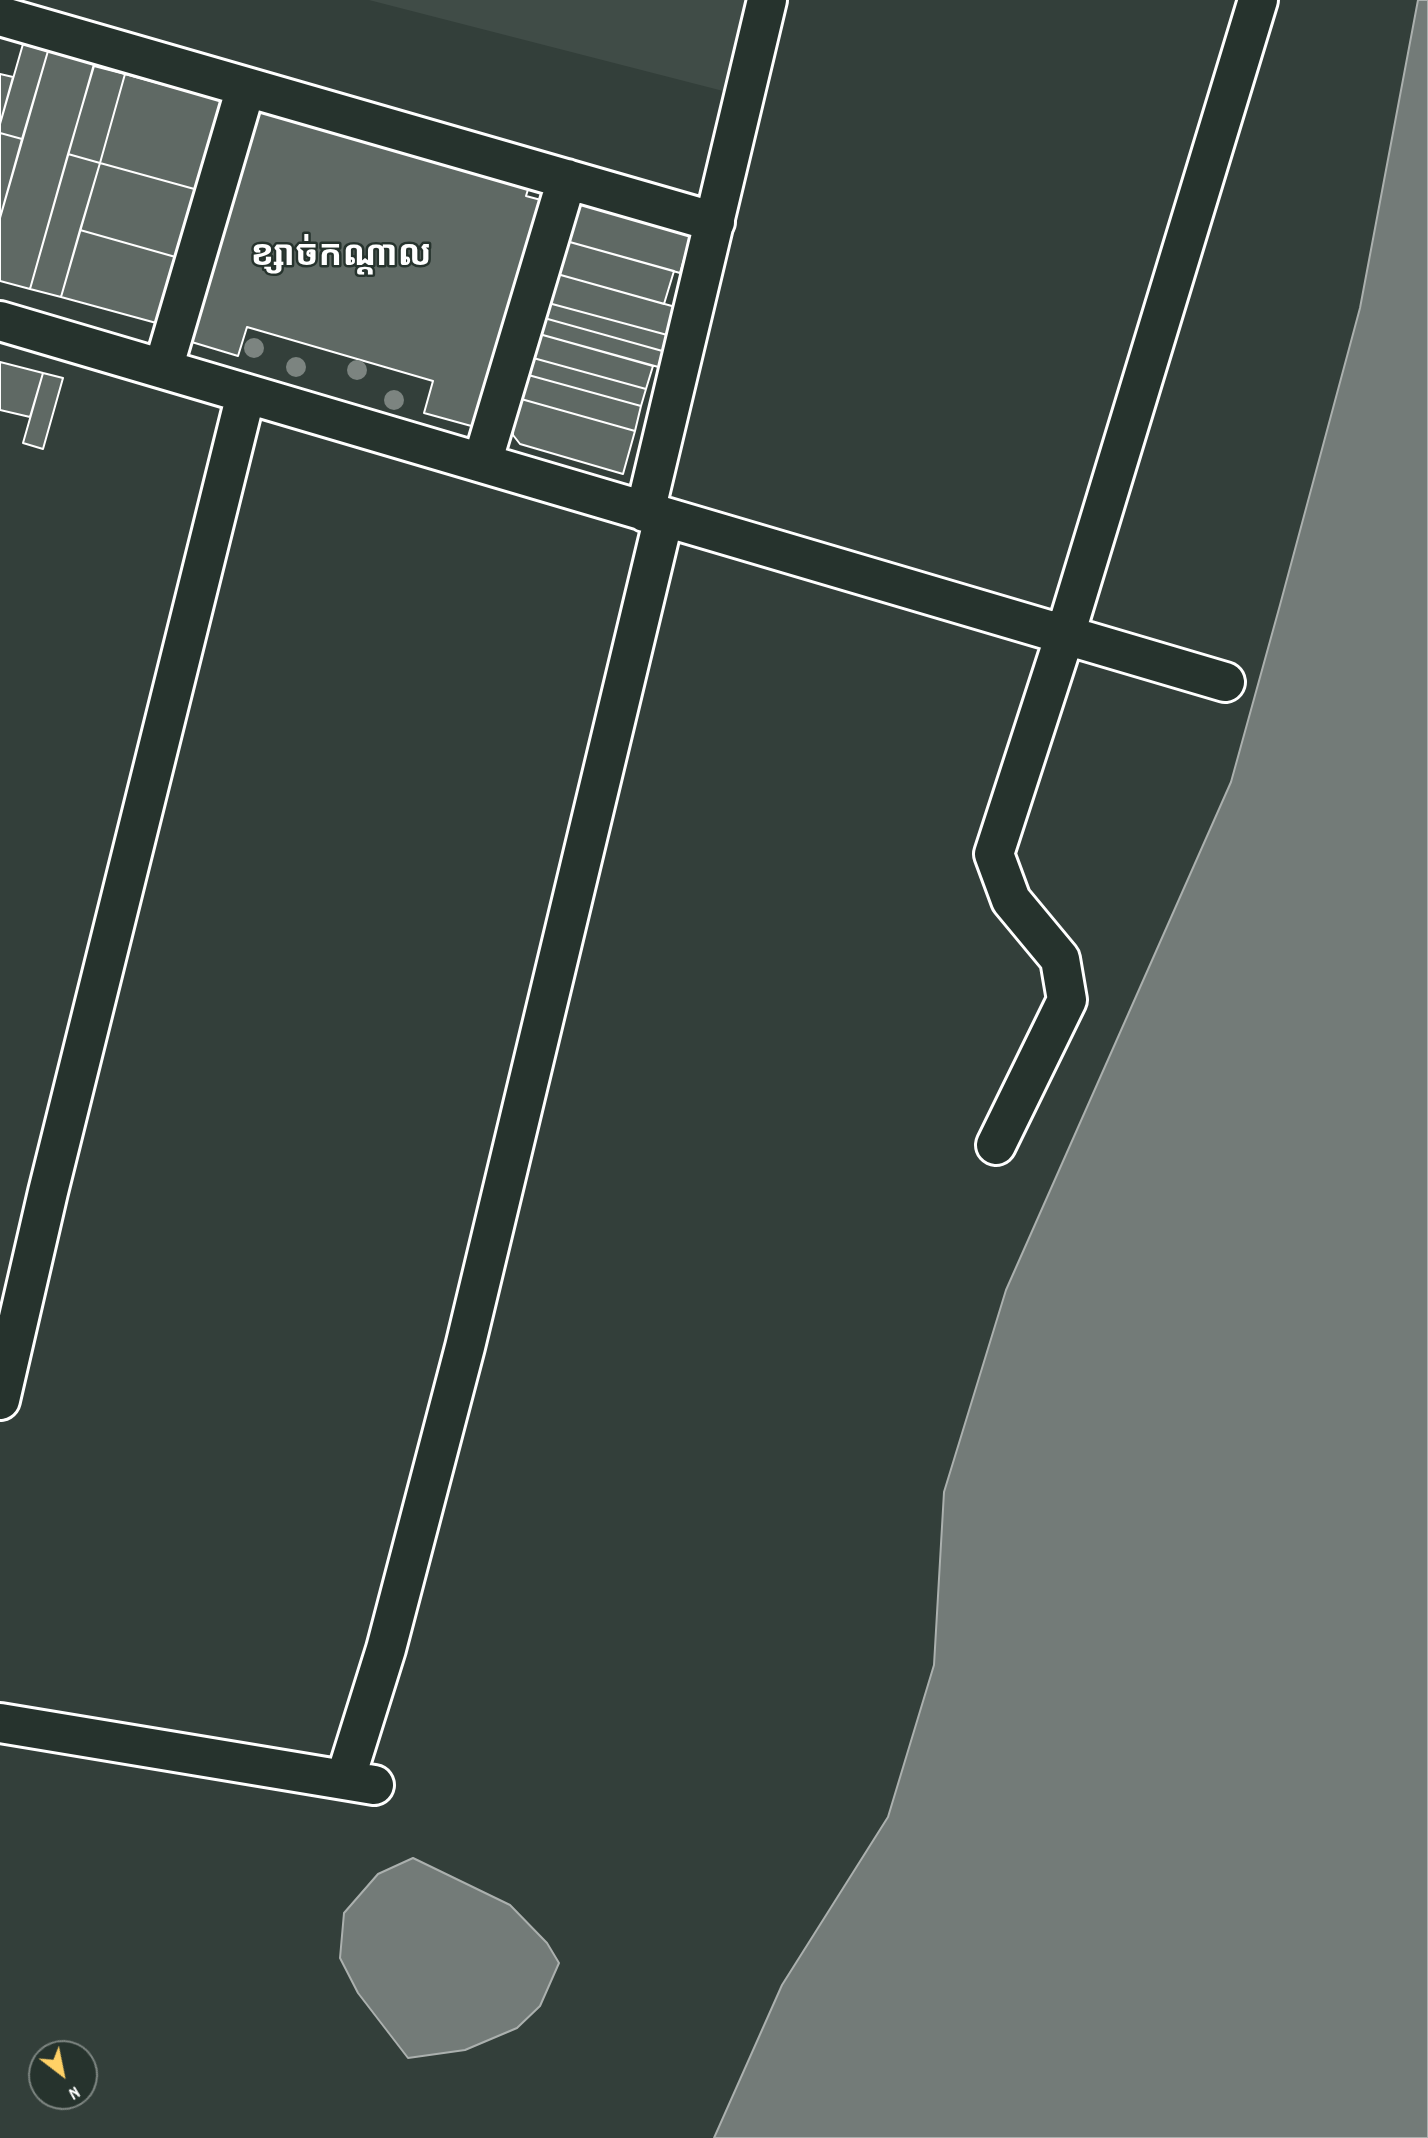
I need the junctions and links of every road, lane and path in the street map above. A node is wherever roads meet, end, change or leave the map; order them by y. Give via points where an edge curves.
1 (768, 0) edge
2 (1258, 0) edge
3 (0, 16) edge
4 (246, 87) junction
5 (567, 179) junction
6 (715, 222) junction
7 (0, 321) edge
8 (163, 369) junction
9 (246, 394) junction
10 (482, 463) junction
11 (654, 514) junction
12 (1065, 635) junction
13 (1225, 682) dead end
14 (996, 1145) dead end
15 (6, 1343) edge
16 (0, 1400) edge
17 (0, 1723) edge

1 - 6 street
2 - 12 street
3 - 4 street
4 - 5 street
4 - 8 street
5 - 6 street
5 - 10 street
6 - 11 street
7 - 8 street
8 - 9 street
9 - 10 street
9 - 15 street
10 - 11 street
11 - 12 street
11 - 17 street via 465,1347 386,1649 359,1782
12 - 13 street
12 - 14 street via 995,853 1011,900 1060,959 1067,1000
15 - 16 street

